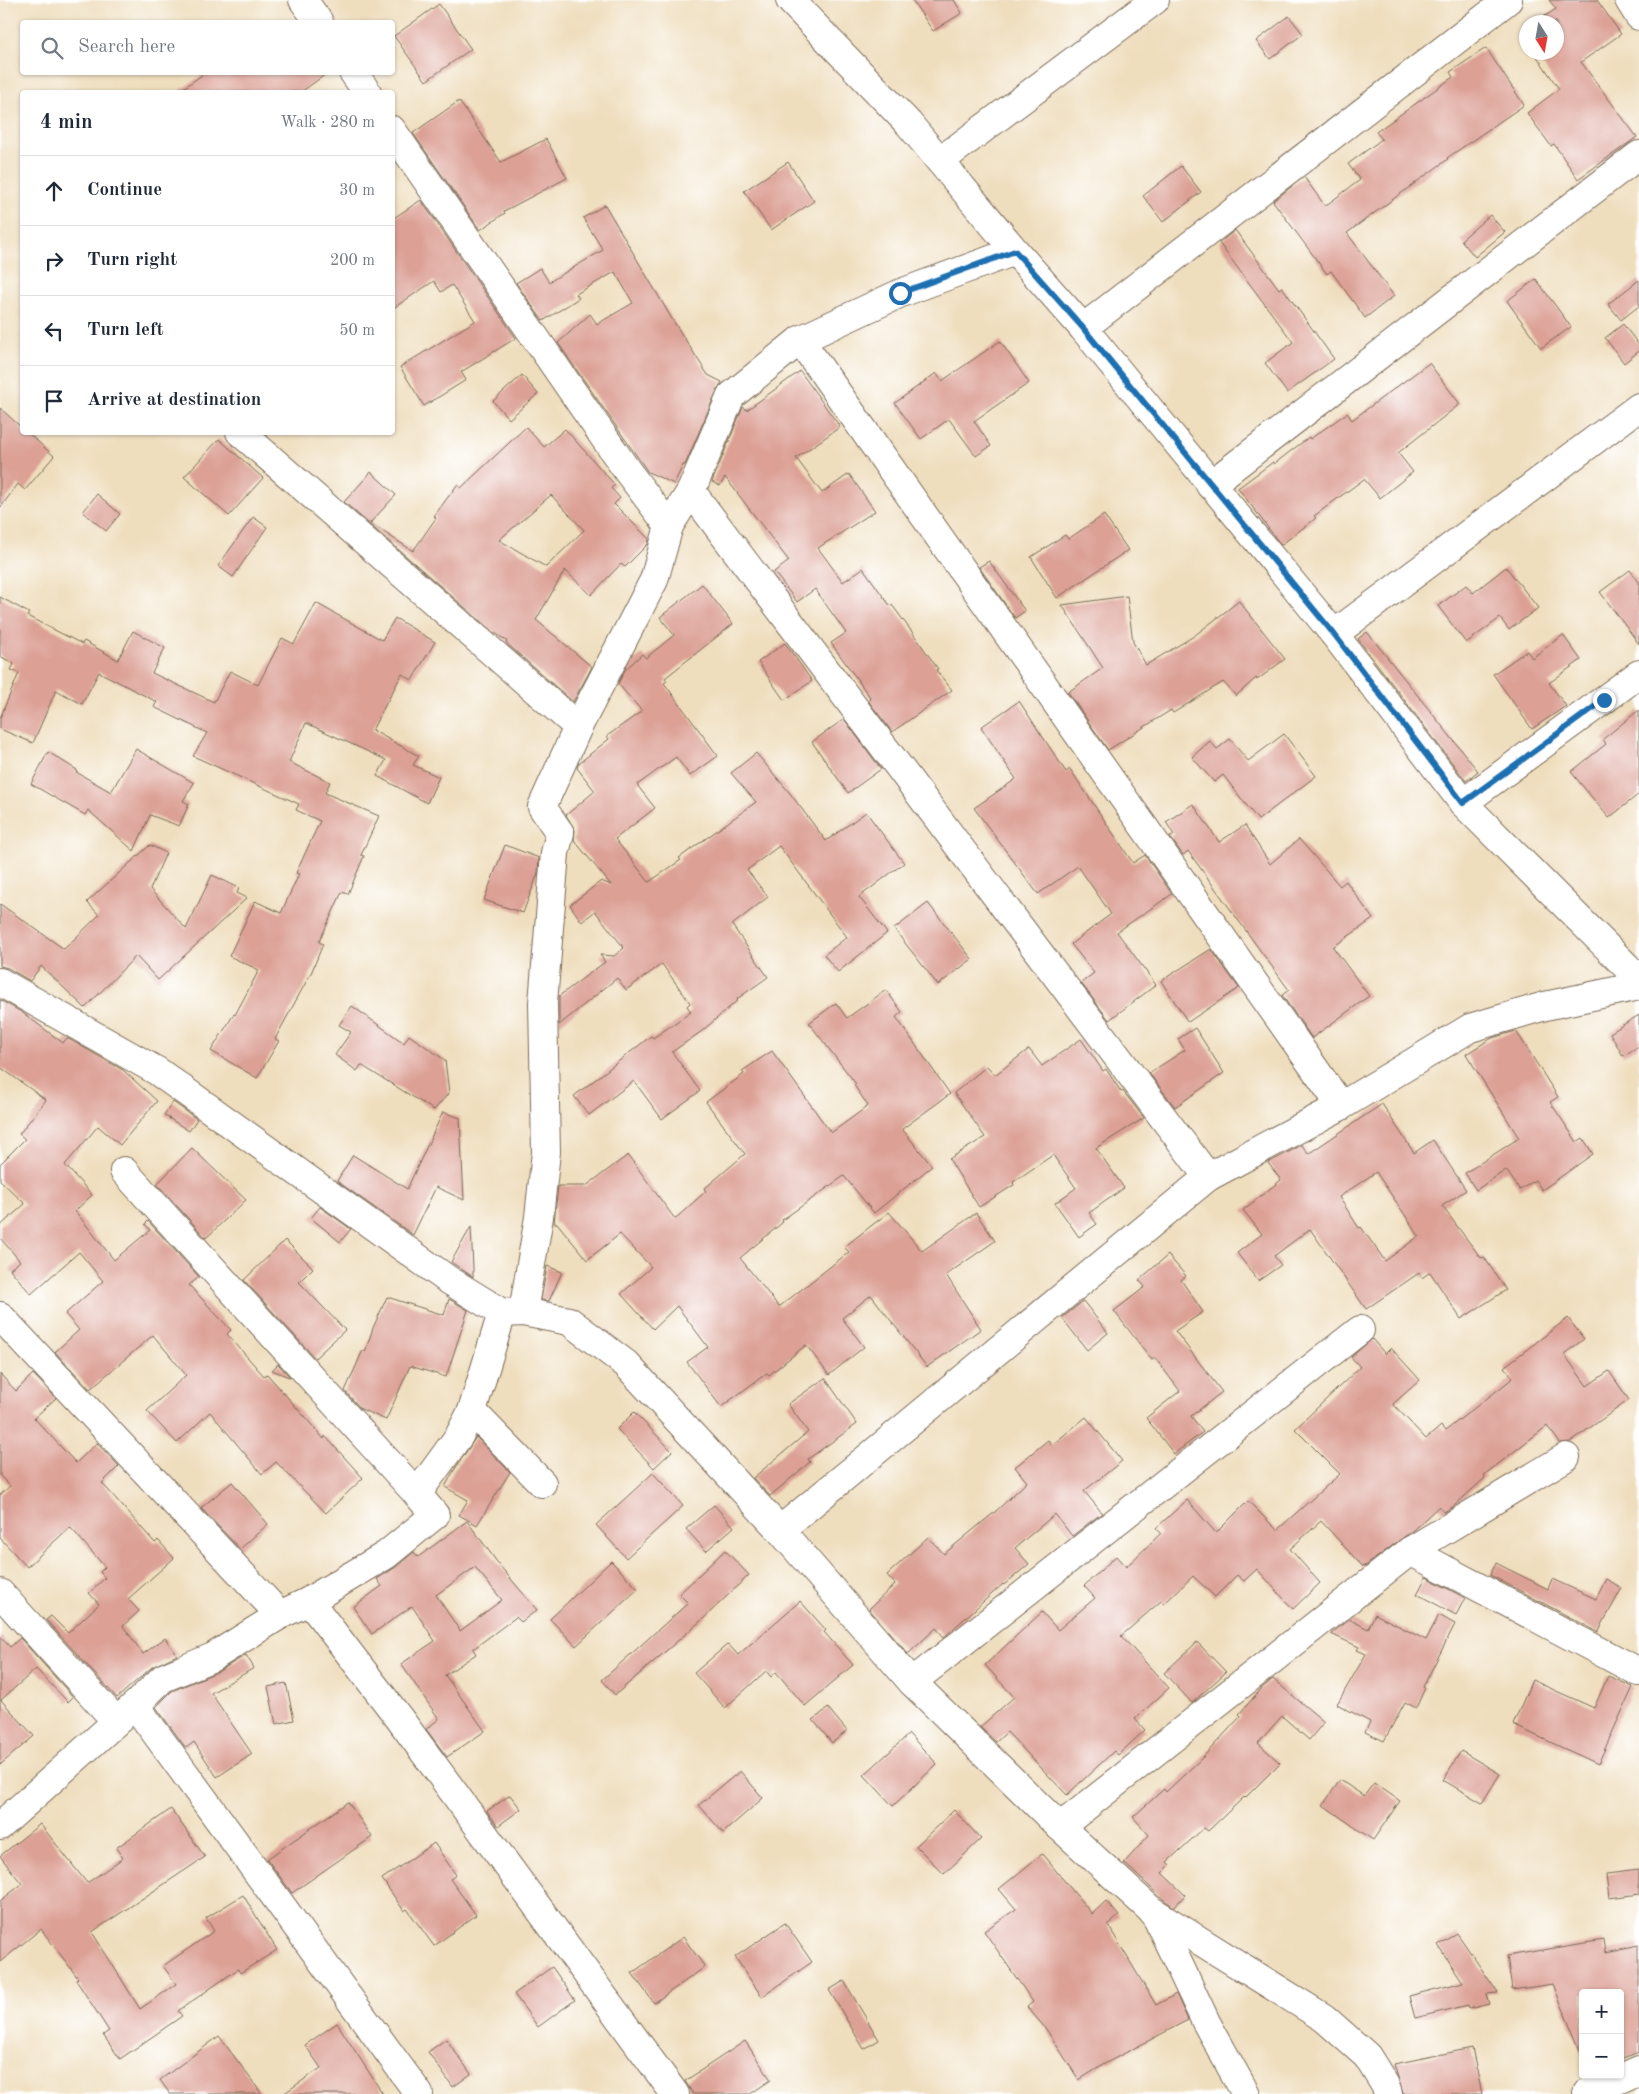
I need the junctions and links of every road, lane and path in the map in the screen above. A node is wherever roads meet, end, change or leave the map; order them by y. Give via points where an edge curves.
1 (303, 0) edge
2 (790, 0) edge
3 (1155, 0) edge
4 (1508, 0) edge
5 (1629, 0) edge
6 (1639, 16) edge
7 (318, 20) edge
8 (355, 75) edge
9 (366, 90) edge
10 (395, 134) edge
11 (1639, 155) edge
12 (940, 161) junction
13 (1015, 251) junction
14 (1083, 328) junction
15 (800, 340) junction
16 (1639, 407) edge
17 (243, 435) edge
18 (1210, 484) junction
19 (691, 491) junction
20 (669, 526) junction
21 (1334, 634) junction
22 (1639, 674) edge
23 (578, 727) junction
24 (1463, 803) junction
25 (1639, 979) edge
26 (0, 982) edge
27 (1639, 986) edge
28 (1340, 1106) junction
29 (124, 1171) dead end
30 (1208, 1177) junction
31 (512, 1312) junction
32 (0, 1316) edge
33 (1360, 1330) dead end
34 (472, 1411) junction
35 (1566, 1457) dead end
36 (542, 1483) dead end
37 (417, 1494) junction
38 (780, 1530) junction
39 (1410, 1551) junction
40 (0, 1593) edge
41 (309, 1601) junction
42 (280, 1615) junction
43 (1639, 1672) edge
44 (912, 1682) junction
45 (125, 1713) junction
46 (0, 1826) edge
47 (1060, 1827) junction
48 (1152, 1911) junction
49 (1639, 2071) edge
50 (418, 2094) edge
51 (675, 2094) edge
52 (1246, 2094) edge
53 (1388, 2094) edge
54 (1587, 2094) edge

1 - 7 street
2 - 12 street via 909,124
3 - 12 street
4 - 14 street
5 - 6 street
8 - 9 street
10 - 20 street via 628,472
11 - 18 street
12 - 13 street
13 - 14 street
13 - 15 street via 900,293
14 - 18 street
15 - 19 street via 731,396
15 - 28 street
16 - 21 street
17 - 23 street
18 - 21 street
19 - 20 street
19 - 30 street
20 - 23 street via 654,580
21 - 24 street
22 - 24 street
23 - 31 street via 542,807 560,833 555,853 543,1003 546,1152 540,1217
24 - 25 street
26 - 31 street via 157,1071 447,1279
27 - 28 street via 1545,1006 1470,1028
28 - 30 street
29 - 37 street
30 - 38 street
31 - 34 street
31 - 38 street via 569,1320 626,1364
32 - 42 street
33 - 44 street
34 - 36 street
34 - 37 street via 459,1436
35 - 39 street
37 - 41 street via 435,1515 386,1554
38 - 44 street
39 - 43 street
39 - 47 street
40 - 45 street
41 - 42 street
41 - 51 street via 400,1718
42 - 45 street via 213,1657 163,1678
44 - 47 street
45 - 46 street
45 - 50 street
47 - 48 street
48 - 52 street via 1206,2022
48 - 53 street via 1324,2018 1366,2056
49 - 54 street

